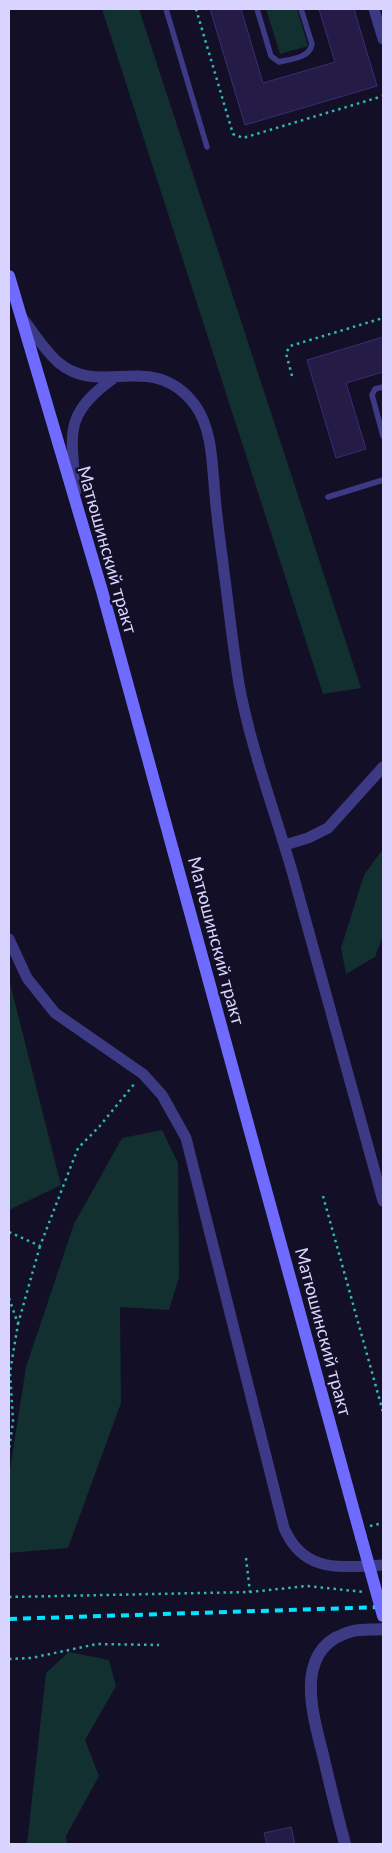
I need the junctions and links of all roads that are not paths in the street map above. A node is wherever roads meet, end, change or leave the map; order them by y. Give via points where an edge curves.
1 (166, 9) edge
2 (257, 9) edge
3 (301, 9) edge
4 (374, 9) edge
5 (383, 39) edge
6 (207, 147) dead end
7 (9, 276) edge
8 (21, 315) junction
9 (114, 378) junction
10 (383, 387) edge
11 (383, 436) edge
12 (383, 480) edge
13 (328, 497) dead end
14 (78, 512) junction
15 (383, 768) edge
16 (284, 845) junction
17 (9, 939) edge
18 (383, 1201) edge
19 (383, 1565) edge
20 (383, 1616) edge
21 (383, 1629) edge
22 (345, 1844) edge

1 - 6 lane
2 - 3 lane via 271,56 279,62 306,54 311,49
4 - 5 street
7 - 8 main road, Матюшинский тракт
8 - 9 street via 59,363 84,374
8 - 14 main road, Матюшинский тракт
9 - 14 street via 86,401 74,426 72,444
9 - 16 street via 144,375 174,386 197,407 205,425 212,454 240,686
10 - 11 lane via 372,395
12 - 13 lane
14 - 20 main road, Матюшинский тракт, bridge
15 - 16 street via 328,828
16 - 18 street
17 - 19 street via 27,978 55,1013 143,1074 166,1102 186,1138 290,1542 309,1560 322,1564 336,1567
21 - 22 street via 354,1630 341,1635 317,1655 311,1671 310,1690 318,1734

